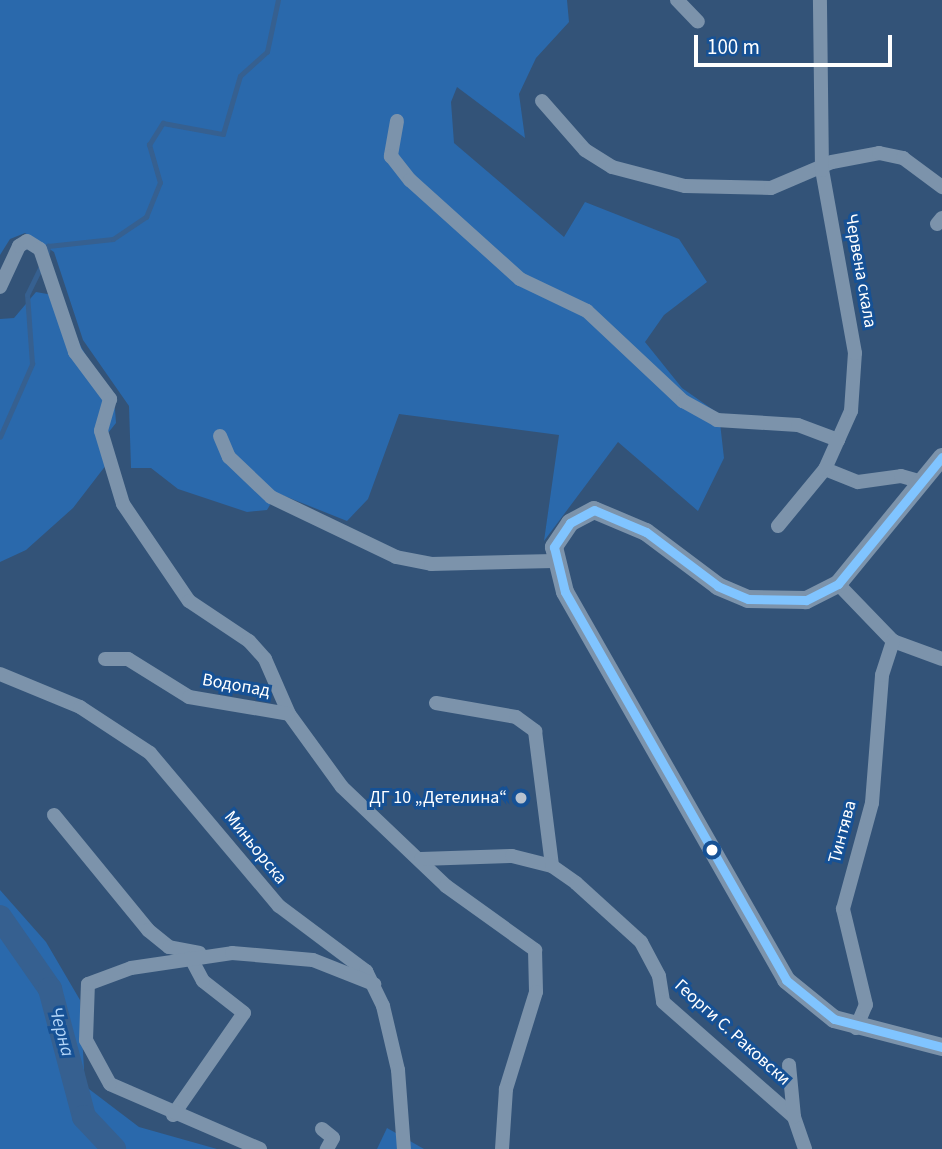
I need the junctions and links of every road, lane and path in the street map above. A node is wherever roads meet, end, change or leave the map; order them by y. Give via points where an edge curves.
1 (677, 0) edge
2 (820, 0) edge
3 (698, 22) dead end
4 (542, 101) dead end
5 (397, 121) dead end
6 (822, 170) junction
7 (942, 187) edge
8 (3, 284) edge
9 (0, 299) edge
10 (220, 436) dead end
11 (838, 440) junction
12 (942, 457) edge
13 (825, 469) junction
14 (922, 482) junction
15 (778, 526) dead end
16 (554, 561) junction
17 (838, 584) junction
18 (893, 641) junction
19 (104, 659) dead end
20 (942, 659) edge
21 (0, 674) edge
22 (436, 703) dead end
23 (289, 714) junction
24 (54, 815) dead end
25 (421, 859) junction
26 (552, 866) junction
27 (211, 956) junction
28 (191, 958) junction
29 (374, 984) junction
30 (856, 1028) junction
31 (942, 1047) edge
32 (789, 1065) dead end
33 (173, 1115) junction
34 (794, 1117) junction
35 (322, 1129) dead end
36 (260, 1149) edge
37 (327, 1149) edge
38 (404, 1149) edge
39 (502, 1149) edge
40 (805, 1149) edge

1 - 3 street
2 - 6 street, Червена скала
4 - 6 street via 585,150 612,167 685,186 771,188
5 - 11 street via 391,156 410,180 520,279 587,311 684,401 717,420 799,425
6 - 7 street via 879,153 903,158
6 - 11 street, Червена скала via 855,353 851,411
8 - 9 street
8 - 23 street via 19,246 27,242 40,248 75,352 113,407 101,431 123,504 190,601 249,641 265,659
10 - 16 street via 229,457 271,497 396,557 431,564
11 - 13 street, Червена скала
12 - 14 street
13 - 14 street via 858,482 901,476
13 - 15 street, Червена скала
14 - 17 street
16 - 17 street via 560,535 580,514 594,510 646,532 718,586 748,599 806,600
16 - 30 street via 565,592 759,940 807,1001
17 - 18 street
18 - 20 street
18 - 30 street, Тинтява via 882,675 870,813 844,896 858,992 866,1005
19 - 23 street, Водопад via 128,659 189,697
21 - 29 street, Миньорска via 80,707 150,753 279,906 355,961
22 - 26 street via 516,717 535,731
23 - 25 street via 324,767
24 - 27 street via 106,887 159,940
25 - 26 street via 472,853
25 - 39 street via 464,901 535,950 537,992 506,1089
26 - 34 street, Георги С. Раковски via 640,942 659,976 663,1002
27 - 28 street
27 - 29 street via 260,953 313,960
28 - 33 street via 203,981 244,1013
28 - 33 street via 93,978 83,1012 86,1040 110,1084
29 - 38 street, Миньорска via 398,1070
30 - 31 street
32 - 34 street
33 - 36 street
34 - 40 street, Георги С. Раковски
35 - 37 street via 332,1138

